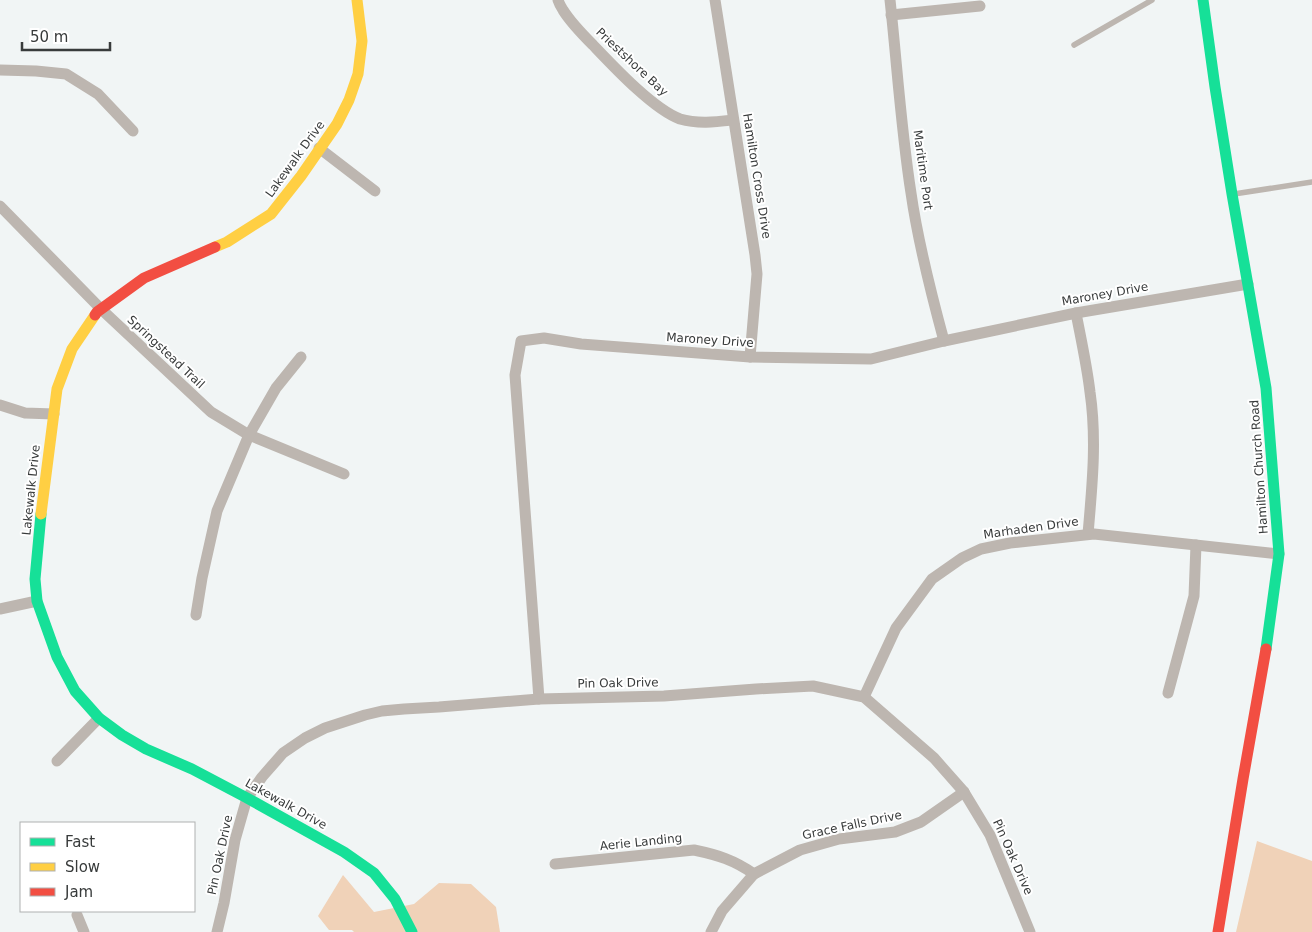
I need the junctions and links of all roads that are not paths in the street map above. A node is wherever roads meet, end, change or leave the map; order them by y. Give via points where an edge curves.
1 (357, 0) edge
2 (558, 0) edge
3 (715, 0) edge
4 (890, 0) edge
5 (1152, 0) edge
6 (1203, 0) edge
7 (980, 6) dead end
8 (892, 15) junction
9 (1074, 46) dead end
10 (0, 70) edge
11 (733, 120) junction
12 (133, 131) dead end
13 (319, 148) junction
14 (1312, 182) edge
15 (375, 191) dead end
16 (1232, 194) junction
17 (0, 206) edge
18 (1248, 284) junction
19 (101, 309) junction
20 (1076, 313) junction
21 (944, 341) junction
22 (301, 357) dead end
23 (750, 357) junction
24 (0, 405) edge
25 (54, 414) junction
26 (249, 435) junction
27 (344, 474) dead end
28 (1088, 534) junction
29 (1196, 545) junction
30 (1280, 554) junction
31 (37, 601) junction
32 (0, 609) edge
33 (196, 615) dead end
34 (1168, 693) dead end
35 (864, 697) junction
36 (540, 699) junction
37 (99, 718) junction
38 (57, 761) dead end
39 (964, 792) junction
40 (247, 798) junction
41 (555, 864) dead end
42 (754, 874) junction
43 (77, 915) dead end
44 (84, 932) edge
45 (217, 932) edge
46 (412, 932) edge
47 (711, 932) edge
48 (1030, 932) edge
49 (1218, 932) edge

1 - 13 street, Lakewalk Drive via 362,41 358,74 337,124
2 - 11 street, Priestshore Bay via 577,29 605,58 668,113 692,122
3 - 11 street, Hamilton Cross Drive
4 - 8 street, Maritime Port
5 - 9 lane
6 - 16 street, Hamilton Church Road
7 - 8 street
8 - 21 street, Maritime Port via 911,194
10 - 12 street via 66,74 98,94
11 - 23 street, Hamilton Cross Drive via 755,254
13 - 15 street
13 - 19 street, Lakewalk Drive via 271,214 227,242 144,278
14 - 16 lane
16 - 18 street, Hamilton Church Road
17 - 19 street, Springstead Trail
18 - 20 street, Maroney Drive
18 - 30 street, Hamilton Church Road via 1266,388
19 - 25 street, Lakewalk Drive via 72,349 57,389
19 - 26 street, Springstead Trail via 210,412
20 - 21 street, Maroney Drive
20 - 28 street via 1090,393 1093,433 1094,466
21 - 23 street, Maroney Drive via 871,359
22 - 26 street via 276,388
23 - 36 street, Maroney Drive via 581,344 544,338 521,342 515,375
24 - 25 street via 25,412
25 - 31 street, Lakewalk Drive via 35,579
26 - 27 street, Springstead Trail
26 - 33 street via 217,511
28 - 29 street, Marhaden Drive
28 - 35 street, Marhaden Drive via 980,549 932,579 896,628
29 - 30 street, Marhaden Drive
29 - 34 street via 1194,596
30 - 49 street, Hamilton Church Road
31 - 32 street
31 - 37 street, Lakewalk Drive via 57,657 75,691
35 - 36 street, Pin Oak Drive via 814,686 664,696
35 - 39 street, Pin Oak Drive via 934,758
36 - 40 street, Pin Oak Drive via 382,711 325,728 283,753
37 - 38 street
37 - 40 street, Lakewalk Drive via 146,749
39 - 42 street, Grace Falls Drive via 921,822 895,832 839,839 800,850
39 - 48 street, Pin Oak Drive via 990,835
40 - 45 street, Pin Oak Drive via 235,840
40 - 46 street, Lakewalk Drive via 344,852 374,873 395,899
41 - 42 street, Aerie Landing via 694,850 739,864
42 - 47 street, Grace Falls Drive via 722,912
43 - 44 street

